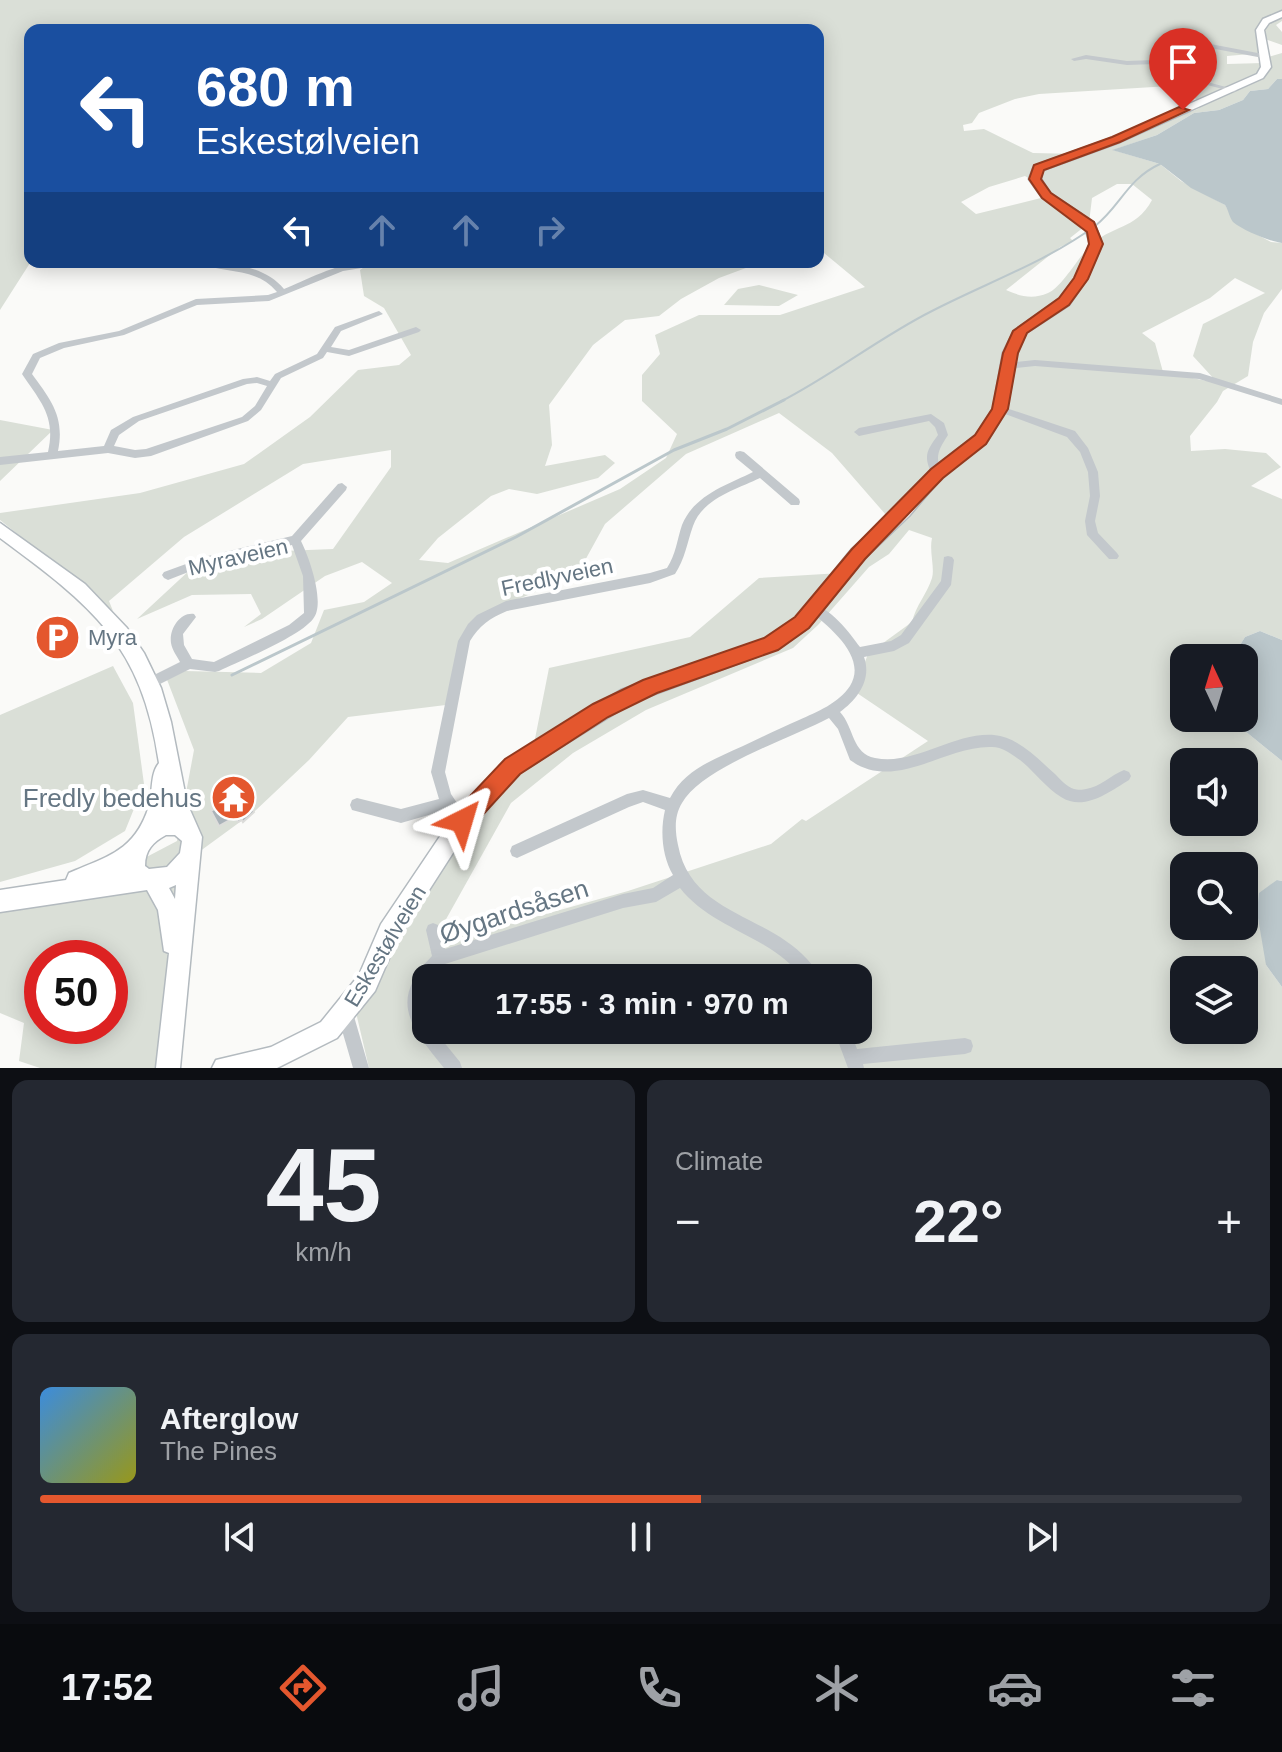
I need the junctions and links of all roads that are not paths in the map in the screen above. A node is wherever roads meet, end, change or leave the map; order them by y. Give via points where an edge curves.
1 (1282, 14) edge
2 (1171, 55) dead end
3 (1263, 56) junction
4 (1074, 59) dead end
5 (1234, 90) junction
6 (235, 268) edge
7 (346, 268) edge
8 (283, 293) junction
9 (379, 314) dead end
10 (416, 330) dead end
11 (326, 349) junction
12 (1008, 366) junction
13 (271, 384) junction
14 (1282, 402) edge
15 (1000, 409) junction
16 (859, 432) dead end
17 (108, 449) junction
18 (52, 455) junction
19 (740, 455) dead end
20 (0, 461) edge
21 (760, 473) junction
22 (937, 473) junction
23 (342, 487) dead end
24 (795, 502) dead end
25 (0, 529) edge
26 (295, 540) junction
27 (1113, 556) dead end
28 (948, 560) dead end
29 (168, 575) dead end
30 (814, 608) junction
31 (190, 617) dead end
32 (857, 653) junction
33 (189, 664) junction
34 (152, 682) junction
35 (831, 711) junction
36 (166, 756) junction
37 (1124, 776) dead end
38 (447, 803) junction
39 (357, 805) dead end
40 (671, 805) junction
41 (462, 821) junction
42 (187, 829) junction
43 (138, 847) junction
44 (517, 851) dead end
45 (189, 860) junction
46 (680, 879) junction
47 (148, 880) junction
48 (11, 899) edge
49 (433, 930) dead end
50 (440, 958) junction
51 (801, 964) edge
52 (177, 988) junction
53 (345, 1013) junction
54 (848, 1044) edge
55 (965, 1046) dead end
56 (855, 1063) edge
57 (168, 1068) edge
58 (224, 1068) edge
59 (361, 1068) edge
60 (454, 1068) edge

1 - 3 main road, Eskestølveien via 1260,30
2 - 3 street via 1211,45
3 - 5 main road, Eskestølveien via 1265,70
4 - 5 street via 1168,64 1198,81
5 - 12 main road, Eskestølveien via 1038,168 1035,179 1046,195 1092,228 1096,244 1072,293 1021,331
6 - 8 street via 262,273
7 - 8 street
8 - 18 street via 259,300 196,302 121,333 36,356 27,374 57,424
9 - 11 street via 338,329
10 - 11 street via 349,353
11 - 13 street
12 - 14 street via 1049,364 1200,376
12 - 15 main road, Eskestølveien
13 - 17 street via 246,381 136,419 115,433
13 - 17 street via 245,419 147,453
15 - 22 main road, Eskestølveien via 981,439
15 - 27 street via 1071,434 1093,472 1093,535
16 - 22 street via 931,417 943,435 930,454
17 - 18 street
18 - 20 street
19 - 21 street
21 - 24 street
21 - 38 street, Fredlyveien via 695,512 671,571 506,606 473,623 464,641 438,772
22 - 30 main road, Eskestølveien
23 - 26 street
25 - 34 main road via 97,605 132,645
26 - 29 street, Myraveien
26 - 33 street, Myraveien via 306,558 310,615 293,629 215,667
28 - 32 street via 947,582 905,639
30 - 32 street via 839,626
30 - 41 main road, Eskestølveien via 771,644 601,710 512,767
31 - 33 street via 175,636
32 - 35 street via 853,692
33 - 34 street, Myraveien
34 - 36 main road
35 - 37 street via 843,724 854,756 864,763 893,763 999,741 1076,798 1086,798
35 - 40 street via 707,769
36 - 42 main road
36 - 43 main road via 158,809
38 - 39 street via 401,816
38 - 41 street, Fredlyveien
40 - 44 street via 643,796
40 - 46 street via 670,851
41 - 53 main road, Eskestølveien via 403,909 367,983
42 - 43 main road via 166,825 149,833
42 - 45 main road via 193,846
43 - 47 main road via 135,872
43 - 48 main road via 101,871
45 - 47 main road via 174,874
45 - 52 main road
46 - 50 street, Øygardsåsen via 656,895
46 - 51 street via 715,911 762,932
47 - 48 main road via 123,879
47 - 52 main road via 168,908
49 - 50 street
50 - 60 street, Øygardsåsen via 422,974 413,996 415,1015
52 - 57 main road
53 - 58 main road, Eskestølveien via 329,1030 273,1058
53 - 59 street
54 - 56 street
55 - 56 street

